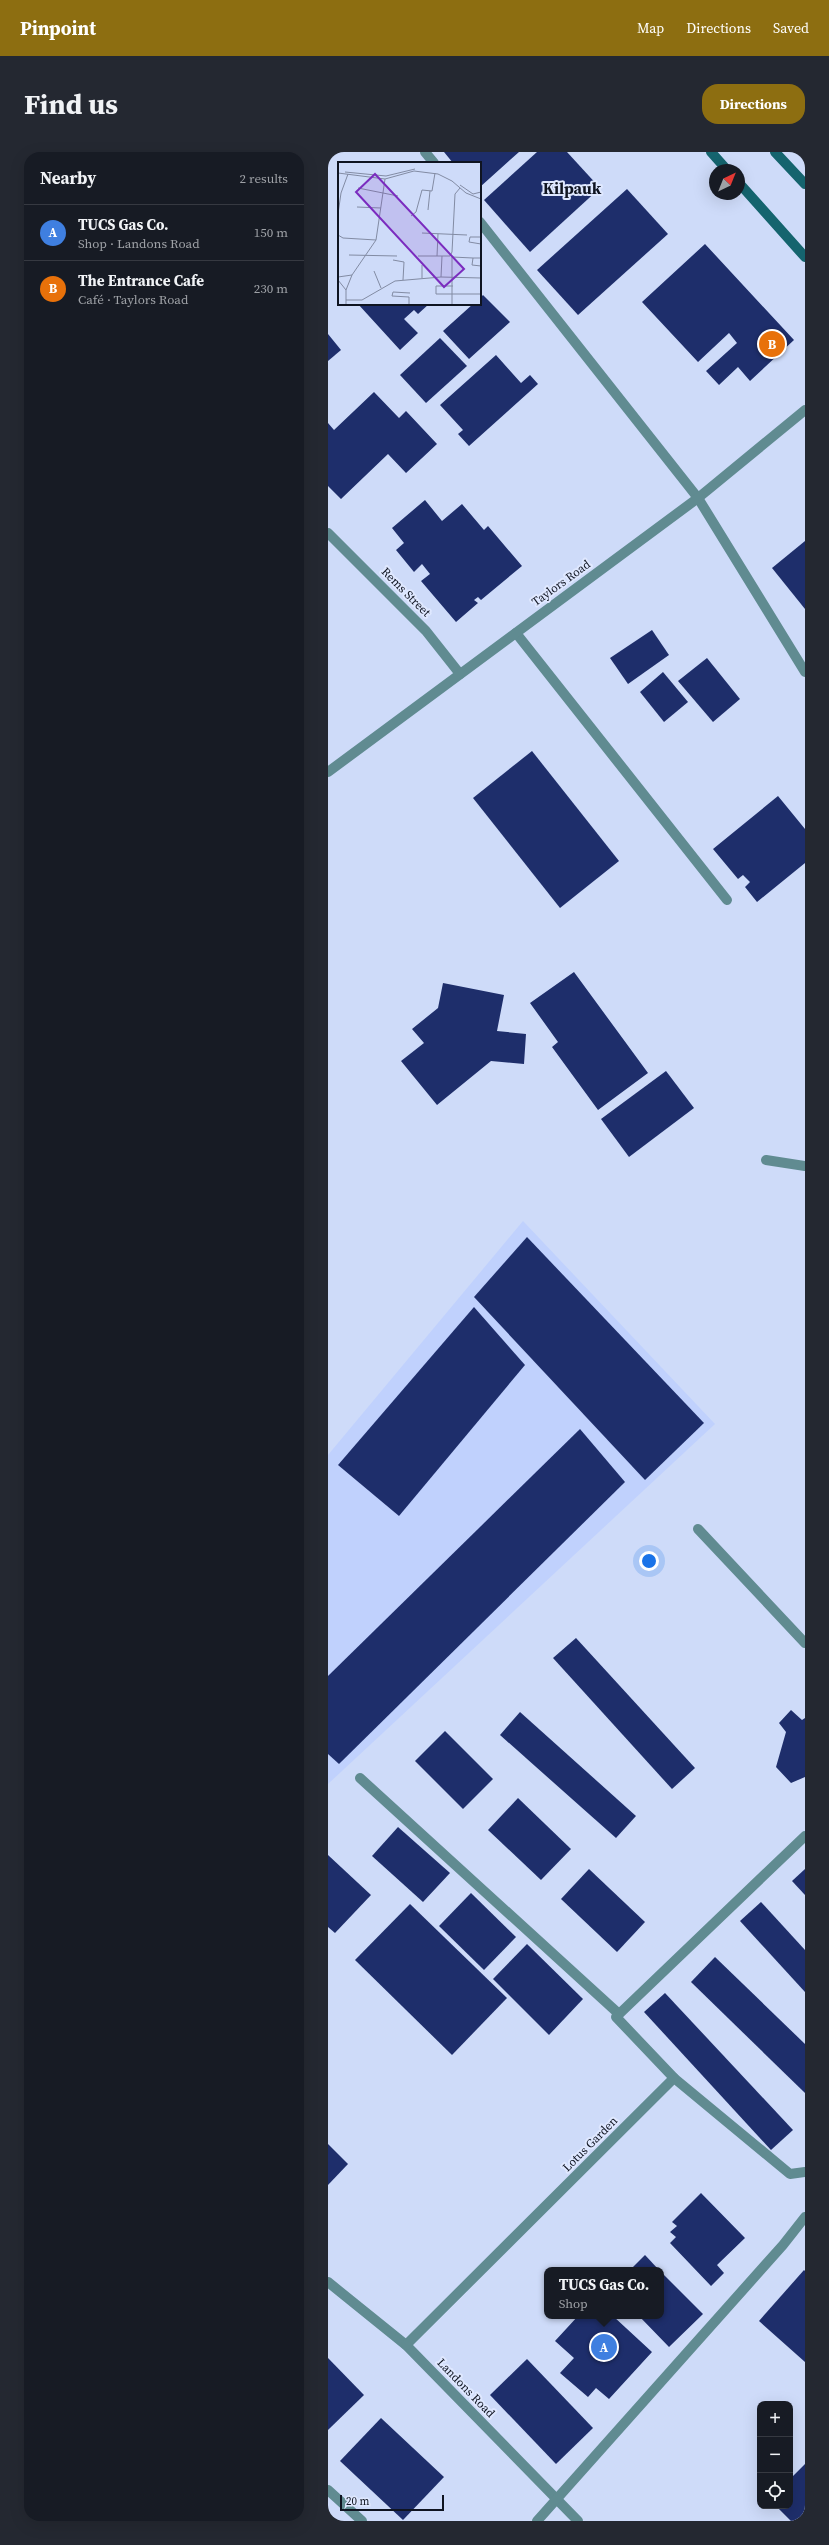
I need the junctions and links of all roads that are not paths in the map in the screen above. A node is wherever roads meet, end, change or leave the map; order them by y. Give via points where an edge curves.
1 (425, 152) edge
2 (710, 152) edge
3 (775, 152) edge
4 (433, 162) edge
5 (721, 164) edge
6 (805, 184) edge
7 (745, 191) edge
8 (481, 223) edge
9 (805, 257) edge
10 (805, 410) edge
11 (698, 498) junction
12 (328, 533) edge
13 (516, 633) junction
14 (805, 672) edge
15 (460, 674) junction
16 (328, 772) edge
17 (727, 900) dead end
18 (766, 1160) dead end
19 (805, 1166) edge
20 (698, 1529) dead end
21 (805, 1643) edge
22 (360, 1778) dead end
23 (805, 1836) edge
24 (619, 2014) junction
25 (674, 2078) junction
26 (805, 2172) edge
27 (805, 2217) edge
28 (328, 2282) edge
29 (406, 2344) junction
30 (328, 2490) edge
31 (557, 2500) junction
32 (362, 2521) edge
33 (537, 2521) edge
34 (578, 2521) edge

1 - 4 street
2 - 5 main road
3 - 6 main road
7 - 9 main road
8 - 11 street
10 - 11 street, Taylors Road
11 - 13 street, Taylors Road
11 - 14 street
12 - 15 street, Rems Street via 426,631
13 - 15 street, Taylors Road
13 - 17 street
15 - 16 street, Taylors Road
18 - 19 street
20 - 21 street
22 - 24 street
23 - 24 street
24 - 25 street via 616,2017
25 - 26 street via 790,2174
25 - 29 street, Lotus Garden
27 - 31 street
28 - 29 street, Landons Road
29 - 31 street, Landons Road
30 - 32 street
31 - 33 street
31 - 34 street, Landons Road

